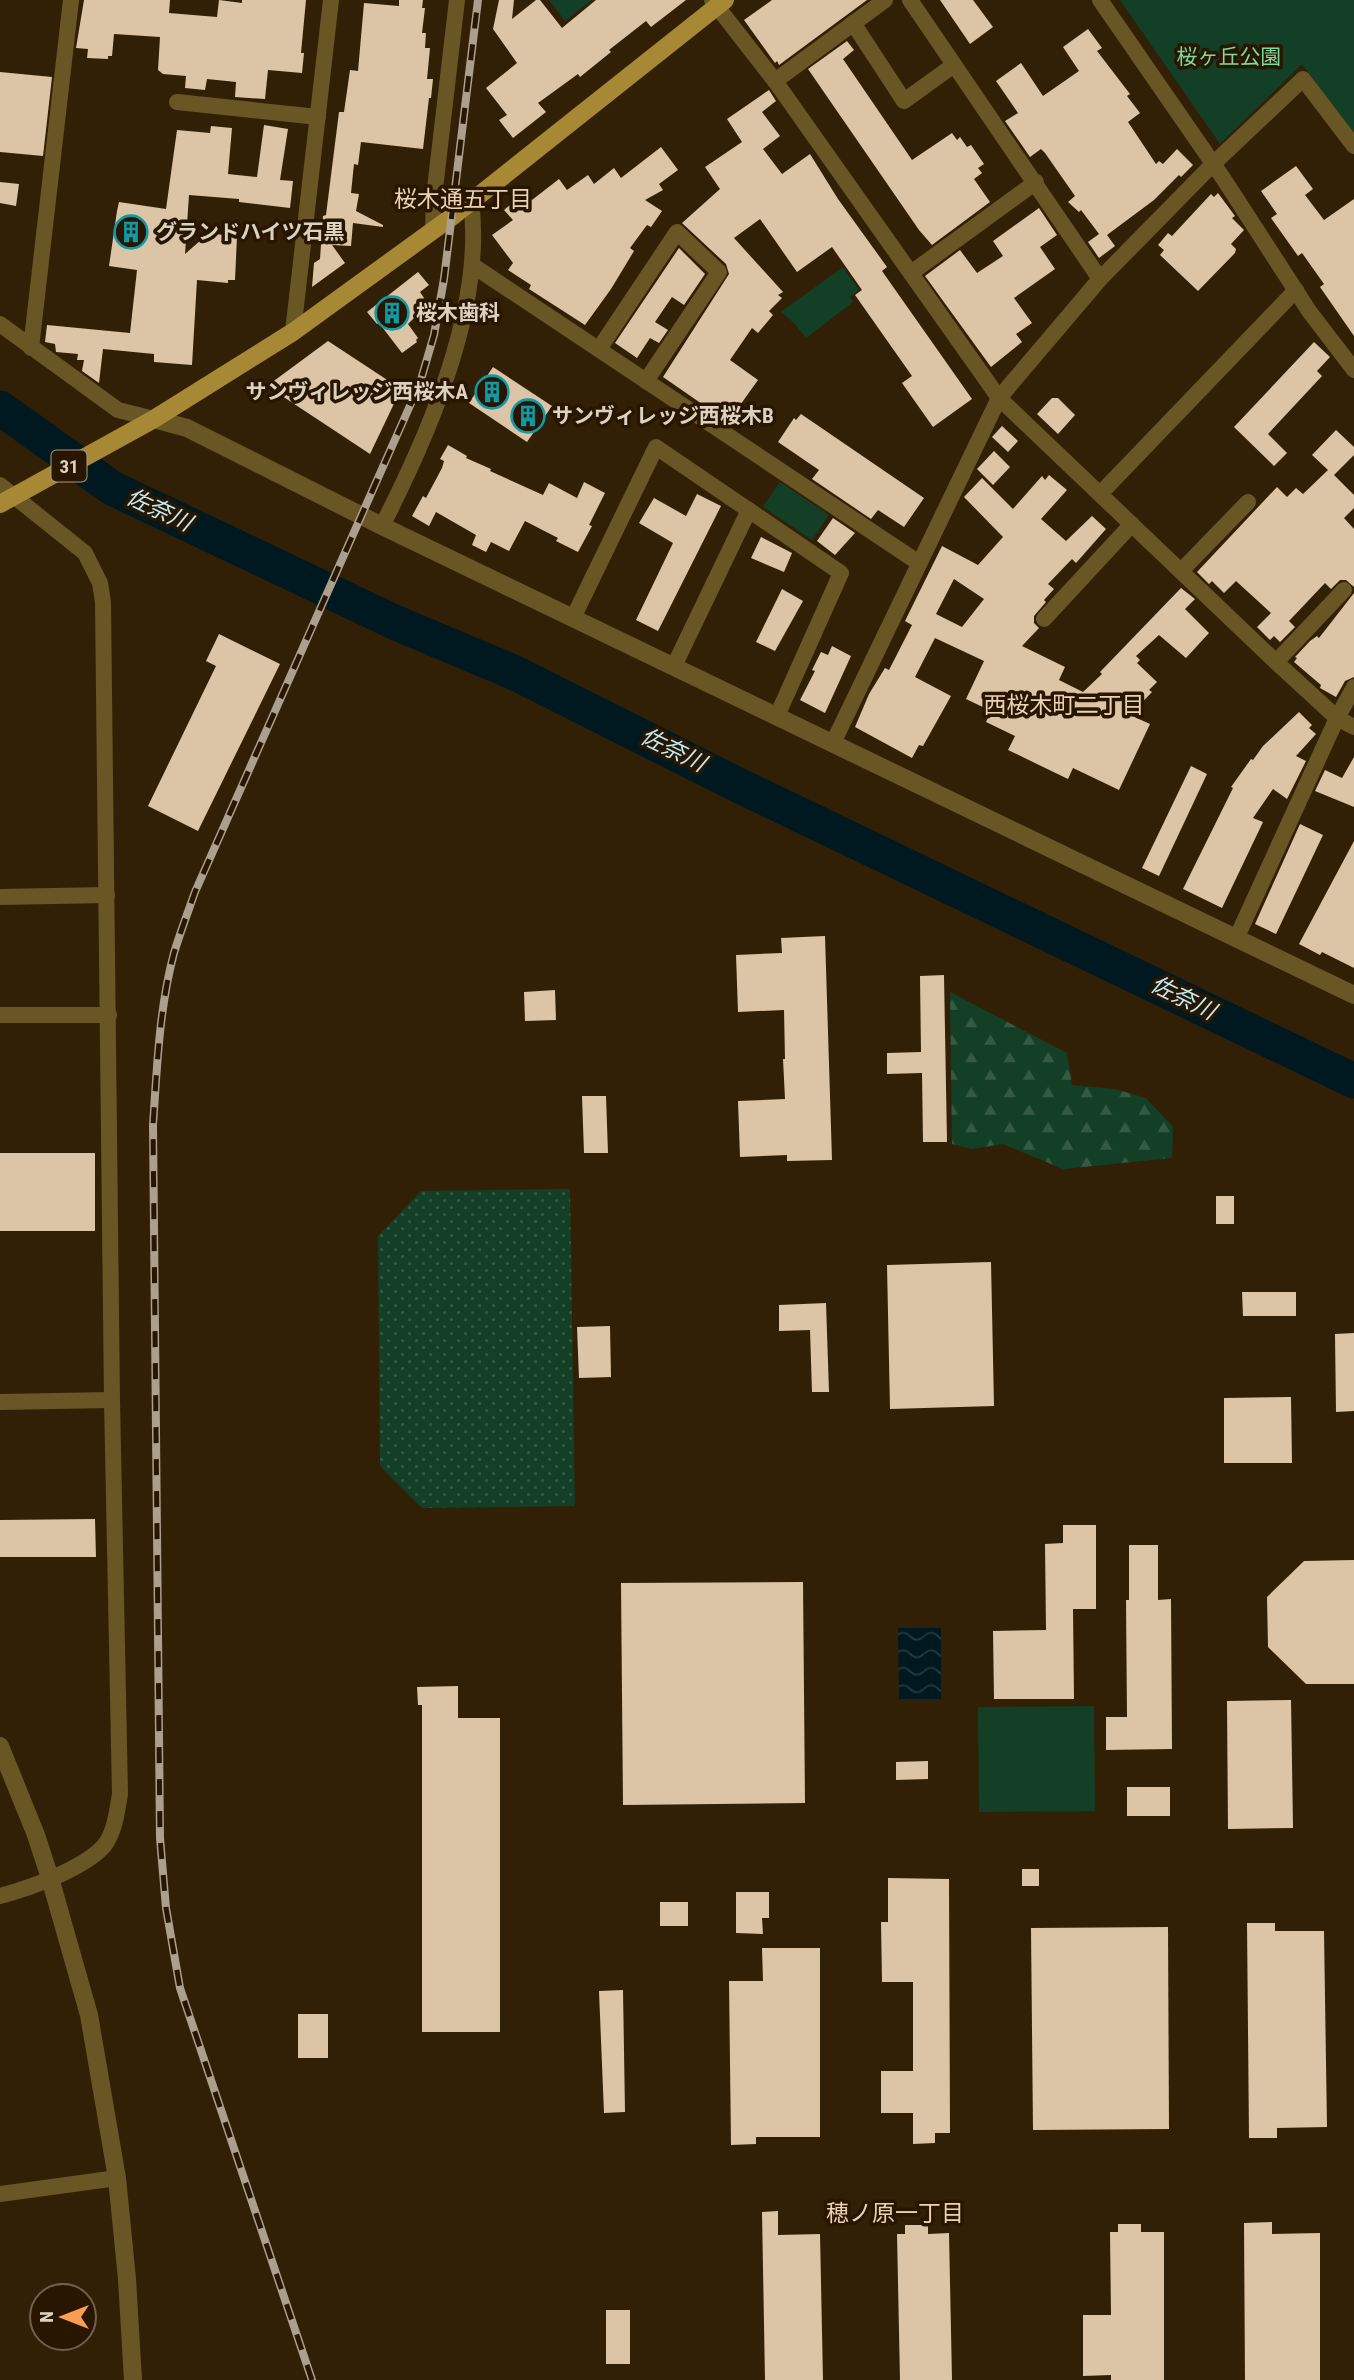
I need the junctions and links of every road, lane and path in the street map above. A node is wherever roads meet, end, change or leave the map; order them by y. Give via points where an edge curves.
1 (71, 0) edge
2 (331, 0) edge
3 (457, 0) edge
4 (886, 0) edge
5 (910, 0) edge
6 (1100, 0) edge
7 (718, 2) edge
8 (853, 23) junction
9 (954, 65) junction
10 (775, 81) junction
11 (177, 102) dead end
12 (317, 117) junction
13 (1354, 146) edge
14 (1213, 164) junction
15 (1036, 182) junction
16 (471, 201) junction
17 (433, 230) junction
18 (472, 265) junction
19 (911, 273) junction
20 (1100, 279) junction
21 (1296, 290) junction
22 (0, 324) edge
23 (293, 332) junction
24 (31, 348) junction
25 (599, 349) junction
26 (1354, 370) edge
27 (646, 381) junction
28 (999, 398) junction
29 (154, 419) junction
30 (1100, 494) junction
31 (4, 496) edge
32 (1248, 502) dead end
33 (749, 510) junction
34 (1132, 524) junction
35 (382, 526) junction
36 (919, 563) junction
37 (1181, 571) junction
38 (1344, 590) dead end
39 (573, 618) junction
40 (1044, 619) dead end
41 (1276, 662) junction
42 (674, 666) junction
43 (1354, 687) edge
44 (777, 716) junction
45 (1337, 718) junction
46 (1354, 727) edge
47 (833, 743) junction
48 (107, 895) junction
49 (0, 897) edge
50 (1236, 939) junction
51 (1354, 995) edge
52 (0, 1015) edge
53 (109, 1015) junction
54 (112, 1400) junction
55 (0, 1402) edge
56 (0, 1746) edge
57 (50, 1878) junction
58 (0, 1895) edge
59 (117, 2178) junction
60 (0, 2194) edge
61 (133, 2380) edge

1 - 24 street
2 - 12 street
3 - 17 street
4 - 8 street
5 - 9 street
6 - 14 street
7 - 10 street
7 - 16 main road, 31
8 - 9 street via 904,101
8 - 10 street
9 - 15 street
10 - 19 street
11 - 12 street
12 - 23 street
13 - 14 street via 1303,79
14 - 20 street
14 - 21 street
15 - 19 street
15 - 20 street
16 - 17 main road, 31
16 - 18 street
17 - 23 main road, 31
18 - 25 street
18 - 35 street via 443,389
19 - 28 street
20 - 28 street
21 - 26 street
21 - 30 street
22 - 24 street
23 - 29 main road, 31
24 - 29 street via 118,410
25 - 27 street
25 - 27 street via 677,232 719,272
27 - 36 street
28 - 30 street
28 - 36 street
29 - 31 main road, 31
29 - 35 street via 187,428
30 - 34 street
31 - 48 street via 85,553 100,583
32 - 37 street
33 - 39 street via 656,447
33 - 42 street
33 - 44 street via 841,573
34 - 37 street
34 - 40 street
35 - 39 street
36 - 47 street
37 - 41 street
38 - 41 street
39 - 42 street
41 - 45 street
42 - 44 street
43 - 45 street
44 - 47 street
45 - 46 street
45 - 50 street
47 - 50 street
48 - 49 street
48 - 53 street
50 - 51 street
52 - 53 street
53 - 54 street
54 - 55 street
54 - 57 street via 118,1803 104,1845 86,1861
56 - 57 street
57 - 58 street
57 - 59 street via 89,2015
59 - 60 street
59 - 61 street

